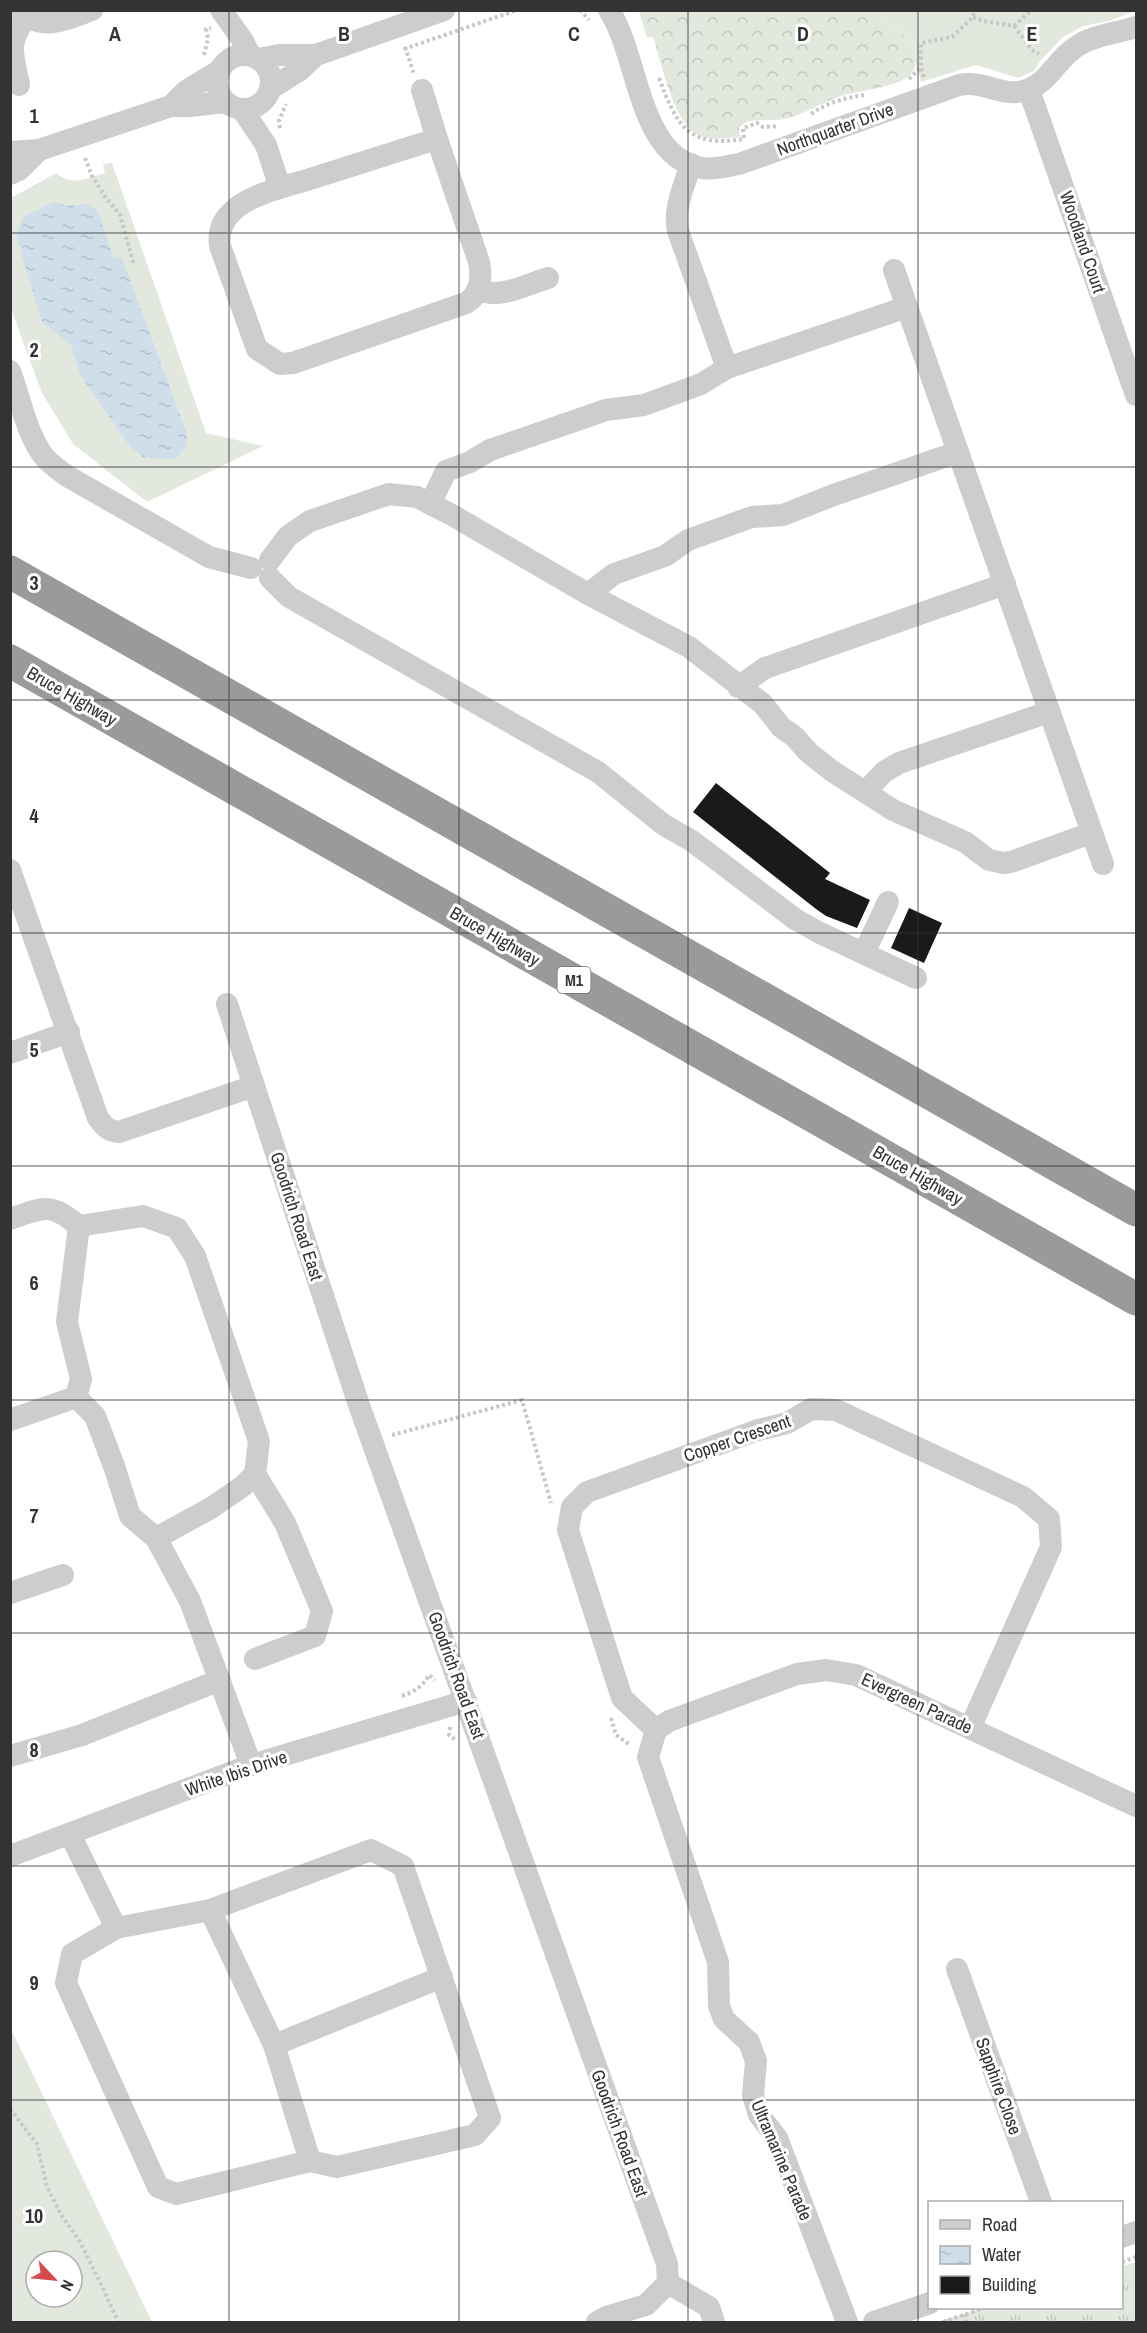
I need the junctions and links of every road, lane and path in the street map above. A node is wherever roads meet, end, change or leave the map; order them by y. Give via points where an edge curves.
1 (92, 10) edge
2 (444, 10) edge
3 (580, 10) edge
4 (975, 10) edge
5 (1032, 10) edge
6 (221, 11) edge
7 (23, 14) edge
8 (600, 16) edge
9 (973, 17) junction
10 (399, 26) junction
11 (1014, 26) junction
12 (1137, 27) edge
13 (316, 55) junction
14 (254, 57) junction
15 (1058, 63) junction
16 (221, 67) junction
17 (921, 67) junction
18 (657, 71) dead end
19 (904, 83) dead end
20 (20, 85) dead end
21 (422, 90) joint
22 (1029, 90) junction
23 (871, 93) dead end
24 (267, 95) junction
25 (930, 95) junction
26 (234, 105) junction
27 (171, 106) junction
28 (808, 117) dead end
29 (786, 123) dead end
30 (437, 139) junction
31 (266, 145) junction
32 (39, 150) junction
33 (10, 152) edge
34 (85, 158) dead end
35 (691, 165) junction
36 (10, 174) edge
37 (280, 188) junction
38 (134, 266) dead end
39 (894, 270) dead end
40 (548, 278) dead end
41 (478, 290) junction
42 (907, 307) junction
43 (727, 368) junction
44 (10, 371) edge
45 (1137, 395) edge
46 (958, 452) junction
47 (430, 504) junction
48 (264, 569) junction
49 (10, 572) edge
50 (1005, 584) junction
51 (588, 594) junction
52 (10, 661) edge
53 (738, 687) junction
54 (1049, 712) junction
55 (866, 791) junction
56 (1091, 833) junction
57 (1103, 864) dead end
58 (10, 870) edge
59 (888, 902) dead end
60 (864, 953) junction
61 (916, 978) dead end
62 (227, 1004) dead end
63 (69, 1032) junction
64 (10, 1053) edge
65 (254, 1086) junction
66 (1137, 1210) edge
67 (10, 1219) edge
68 (80, 1226) junction
69 (1137, 1299) edge
70 (76, 1397) junction
71 (10, 1420) edge
72 (374, 1440) junction
73 (255, 1474) junction
74 (554, 1514) dead end
75 (156, 1538) junction
76 (63, 1575) dead end
77 (10, 1593) edge
78 (255, 1659) dead end
79 (220, 1680) junction
80 (466, 1701) junction
81 (610, 1713) dead end
82 (970, 1728) junction
83 (656, 1730) junction
84 (10, 1756) edge
85 (648, 1757) junction
86 (251, 1765) junction
87 (1137, 1806) edge
88 (70, 1834) junction
89 (10, 1856) edge
90 (210, 1910) junction
91 (116, 1928) junction
92 (957, 1969) dead end
93 (442, 1977) junction
94 (274, 2045) junction
95 (10, 2109) edge
96 (310, 2161) junction
97 (1041, 2201) edge
98 (1137, 2232) edge
99 (1123, 2238) edge
100 (668, 2283) junction
101 (928, 2304) edge
102 (979, 2309) edge
103 (965, 2314) junction
104 (118, 2322) edge
105 (597, 2322) edge
106 (714, 2322) edge
107 (847, 2322) edge
108 (874, 2322) edge
109 (943, 2322) edge
110 (967, 2322) edge

1 - 7 street via 46,24
2 - 10 street
3 - 8 path
4 - 9 path
5 - 11 path
6 - 14 street
6 - 16 street
7 - 20 street via 12,43
8 - 35 street via 626,48 656,134 673,155
9 - 11 path
9 - 17 path via 952,37 921,43
10 - 13 street
10 - 21 path
11 - 15 path via 1032,50
12 - 15 street via 1078,45
13 - 14 street
13 - 24 street
14 - 16 street via 236,56
14 - 24 street via 269,72
15 - 22 street via 1042,83
16 - 26 street via 217,87
16 - 27 street
17 - 19 path
17 - 25 path
18 - 29 path via 674,113 688,132 703,141 744,139 743,128 757,123 776,127
21 - 30 street
22 - 25 street, Northquarter Drive via 1004,92 967,84
22 - 45 street, Woodland Court
23 - 28 path via 822,106
24 - 26 street via 257,106
24 - 31 street
25 - 35 street, Northquarter Drive via 739,164 708,168
26 - 27 street
26 - 31 street
27 - 32 street
30 - 37 street
30 - 41 street via 479,262
31 - 37 street
32 - 33 street
32 - 36 street via 20,170
34 - 38 path via 97,183 120,214
35 - 43 street via 675,218
37 - 41 street via 234,209 219,234 252,339 257,349 280,364 293,363 466,303
39 - 42 street
40 - 41 street via 499,294
42 - 43 street
42 - 46 street
43 - 47 street via 701,384 644,405 606,410 490,450 446,471
44 - 48 street via 35,442 43,456 67,476 209,557
46 - 50 street
46 - 51 street via 783,515 752,517 687,540 665,556 614,574
47 - 48 street via 408,495 388,495 310,521 288,536
47 - 51 street
48 - 60 street via 289,597 598,772 778,908
49 - 66 highway
50 - 53 street via 765,668
50 - 54 street
51 - 53 street via 689,647
52 - 69 highway, Bruce Highway / M1
53 - 55 street via 763,704 808,752
54 - 55 street via 899,763
54 - 56 street
55 - 56 street via 893,810 964,842 996,862 1011,862
56 - 57 street
58 - 63 street
59 - 60 street
60 - 61 street
62 - 65 street, Goodrich Road East
63 - 64 street
63 - 65 street via 98,1118 111,1131
65 - 72 street, Goodrich Road East
67 - 68 street via 42,1208 62,1211
68 - 70 street via 67,1323 81,1379
68 - 73 street via 143,1216 177,1228 195,1256 259,1441
70 - 71 street
70 - 75 street via 95,1416 130,1516
72 - 74 path via 522,1400
72 - 80 street, Goodrich Road East
73 - 75 street via 211,1508
73 - 78 street via 285,1523 322,1611 315,1636
75 - 79 street via 190,1601
76 - 77 street
79 - 84 street via 82,1735
79 - 86 street
80 - 86 street, White Ibis Drive
80 - 100 street, Goodrich Road East via 667,2264
81 - 85 path via 616,1735
82 - 83 street, Evergreen Parade via 856,1675 826,1670 796,1674 669,1721
82 - 83 street, Copper Crescent via 1051,1547 1049,1519 1023,1497 847,1415 836,1410 811,1409 787,1423 587,1492 572,1507 568,1530 622,1698
82 - 87 street, Evergreen Parade
83 - 85 street
85 - 107 street, Ultramarine Parade via 718,1962 719,2006 724,2019 749,2042 756,2061 753,2095 759,2115 777,2138
86 - 88 street, White Ibis Drive
88 - 89 street, White Ibis Drive
88 - 91 street
90 - 91 street
90 - 93 street via 371,1850 403,1866
90 - 94 street
91 - 96 street via 72,1954 66,1983 158,2187 176,2194
92 - 97 street, Sapphire Close
93 - 94 street
93 - 96 street via 490,2118 475,2135 338,2167
94 - 96 street
95 - 104 path via 37,2144 47,2186 79,2240
98 - 99 street
100 - 105 street via 646,2305
100 - 106 street via 709,2307
101 - 108 street
102 - 103 path
103 - 109 path
103 - 110 path

